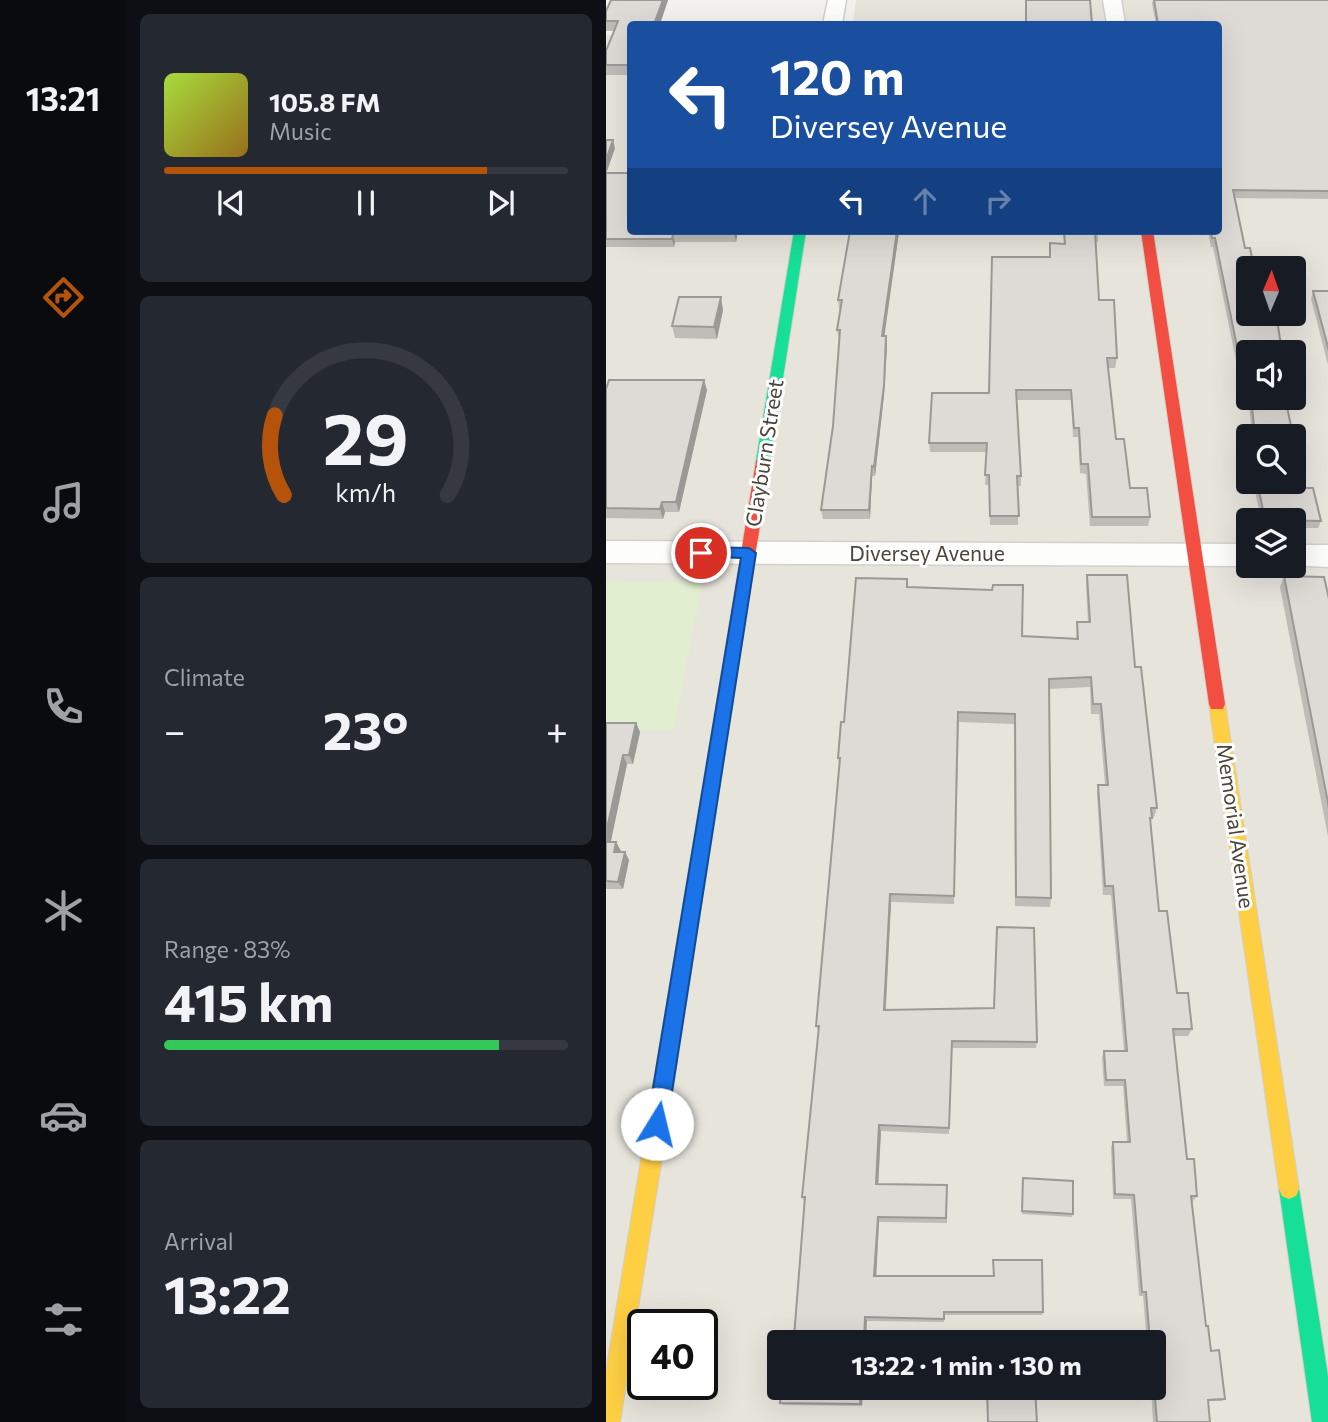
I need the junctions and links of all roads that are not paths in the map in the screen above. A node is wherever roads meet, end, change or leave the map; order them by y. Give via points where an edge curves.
1 (837, 0) edge
2 (1112, 0) edge
3 (834, 21) edge
4 (1116, 21) edge
5 (799, 235) edge
6 (1148, 235) edge
7 (606, 552) edge
8 (749, 553) junction
9 (1195, 554) junction
10 (1236, 555) edge
11 (1306, 555) edge
12 (1329, 556) edge
13 (609, 1422) edge
14 (1323, 1422) edge

1 - 3 street
2 - 4 street
5 - 8 street, Clayburn Street
6 - 9 street, Memorial Avenue
7 - 8 street, Diversey Avenue
8 - 9 street, Diversey Avenue
8 - 13 street, Clayburn Street
9 - 10 street, Diversey Avenue
9 - 14 street, Memorial Avenue
11 - 12 street

